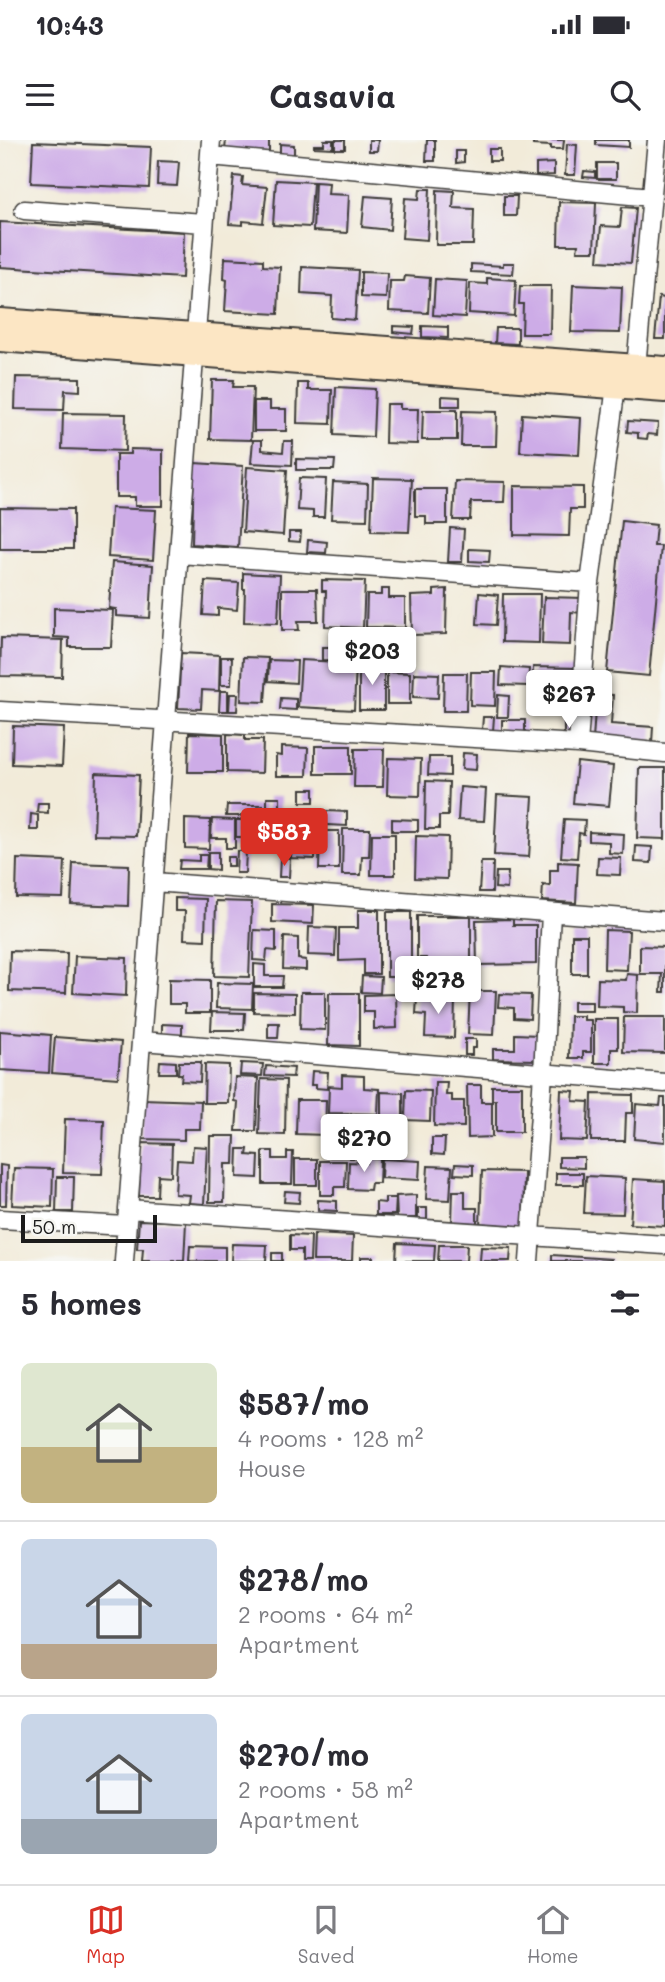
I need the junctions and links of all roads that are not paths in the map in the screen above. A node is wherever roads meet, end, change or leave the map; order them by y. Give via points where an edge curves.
1 (657, 140) edge
2 (210, 148) edge
3 (652, 197) junction
4 (24, 210) dead end
5 (204, 223) junction
6 (657, 232) edge
7 (0, 321) edge
8 (0, 339) edge
9 (196, 344) junction
10 (636, 367) junction
11 (665, 369) edge
12 (616, 386) junction
13 (665, 390) edge
14 (179, 554) junction
15 (590, 583) junction
16 (0, 711) edge
17 (167, 719) junction
18 (578, 744) junction
19 (665, 753) edge
20 (154, 882) junction
21 (551, 913) junction
22 (665, 922) edge
23 (142, 1041) junction
24 (544, 1074) junction
25 (665, 1083) edge
26 (127, 1217) junction
27 (0, 1219) edge
28 (531, 1234) junction
29 (665, 1245) edge
30 (124, 1261) edge
31 (529, 1261) edge

1 - 3 street
2 - 3 street
2 - 5 street
3 - 6 street
4 - 5 street
5 - 9 street
6 - 10 street
7 - 9 street
8 - 9 street
9 - 10 street
9 - 12 street
9 - 14 street
10 - 11 street
12 - 13 street
12 - 15 street
14 - 15 street
14 - 17 street
15 - 18 street
16 - 17 street
17 - 18 street
17 - 20 street
18 - 19 street
20 - 21 street
20 - 23 street
21 - 22 street
21 - 24 street
23 - 24 street
23 - 26 street
24 - 25 street
24 - 28 street
26 - 27 street
26 - 28 street
26 - 30 street
28 - 29 street
28 - 31 street

